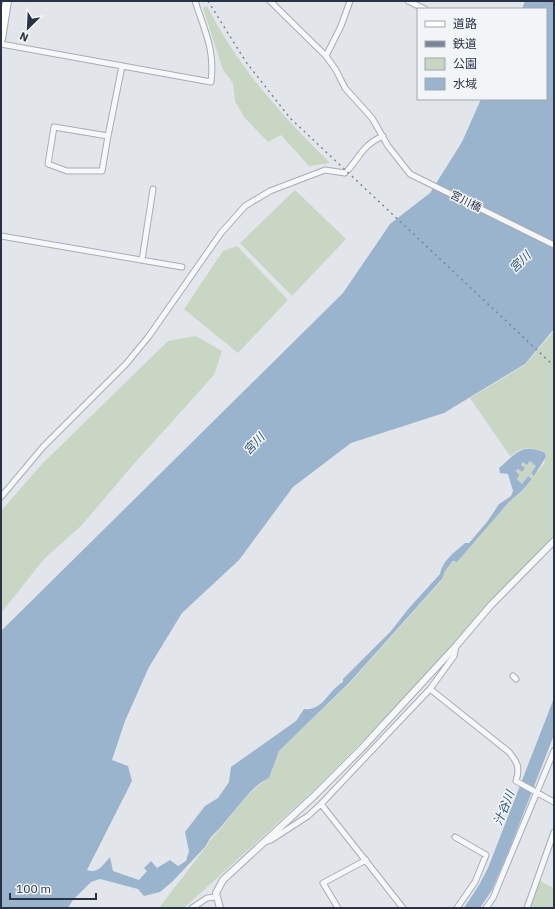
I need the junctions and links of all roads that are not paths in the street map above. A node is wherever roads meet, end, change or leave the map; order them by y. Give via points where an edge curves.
1 (7, 1) edge
2 (195, 1) edge
3 (270, 1) edge
4 (350, 1) edge
5 (408, 1) edge
6 (423, 8) edge
7 (1, 39) edge
8 (1, 44) edge
9 (326, 56) junction
10 (122, 66) junction
11 (108, 136) junction
12 (383, 136) junction
13 (153, 188) dead end
14 (1, 236) edge
15 (554, 244) edge
16 (142, 260) junction
17 (182, 267) dead end
18 (1, 497) edge
19 (554, 541) edge
20 (456, 646) junction
21 (430, 689) junction
22 (554, 751) edge
23 (536, 793) junction
24 (554, 802) edge
25 (321, 804) junction
26 (554, 832) edge
27 (455, 838) dead end
28 (264, 842) junction
29 (366, 860) junction
30 (216, 897) junction
31 (192, 908) edge
32 (220, 908) edge
33 (338, 908) edge
34 (402, 908) edge
35 (457, 908) edge
36 (486, 908) edge
37 (526, 908) edge

1 - 7 main road
2 - 10 street via 212,50 211,82
3 - 9 street, 宮川橋
4 - 9 street
5 - 6 street
8 - 10 street
9 - 12 street, 宮川橋 via 345,88 372,118
10 - 11 street
11 - 11 street via 102,171 67,171 48,164 54,127
12 - 15 street, 宮川橋 via 410,174
12 - 18 street via 360,153 347,171 325,170 270,191 245,206 221,233 149,336 126,364 43,448
13 - 16 street
14 - 16 street
16 - 17 street
19 - 20 street via 491,605
20 - 21 street via 454,656
20 - 28 street via 314,796
21 - 23 street via 509,752 518,762 516,781
21 - 25 street
22 - 23 street
23 - 24 street
23 - 36 street via 493,898
25 - 28 street via 292,827
25 - 29 street
26 - 37 street
27 - 35 street via 486,855 475,882
28 - 30 street via 223,880 217,889
29 - 33 street via 323,884
29 - 34 street
30 - 31 street via 207,898
30 - 32 street

